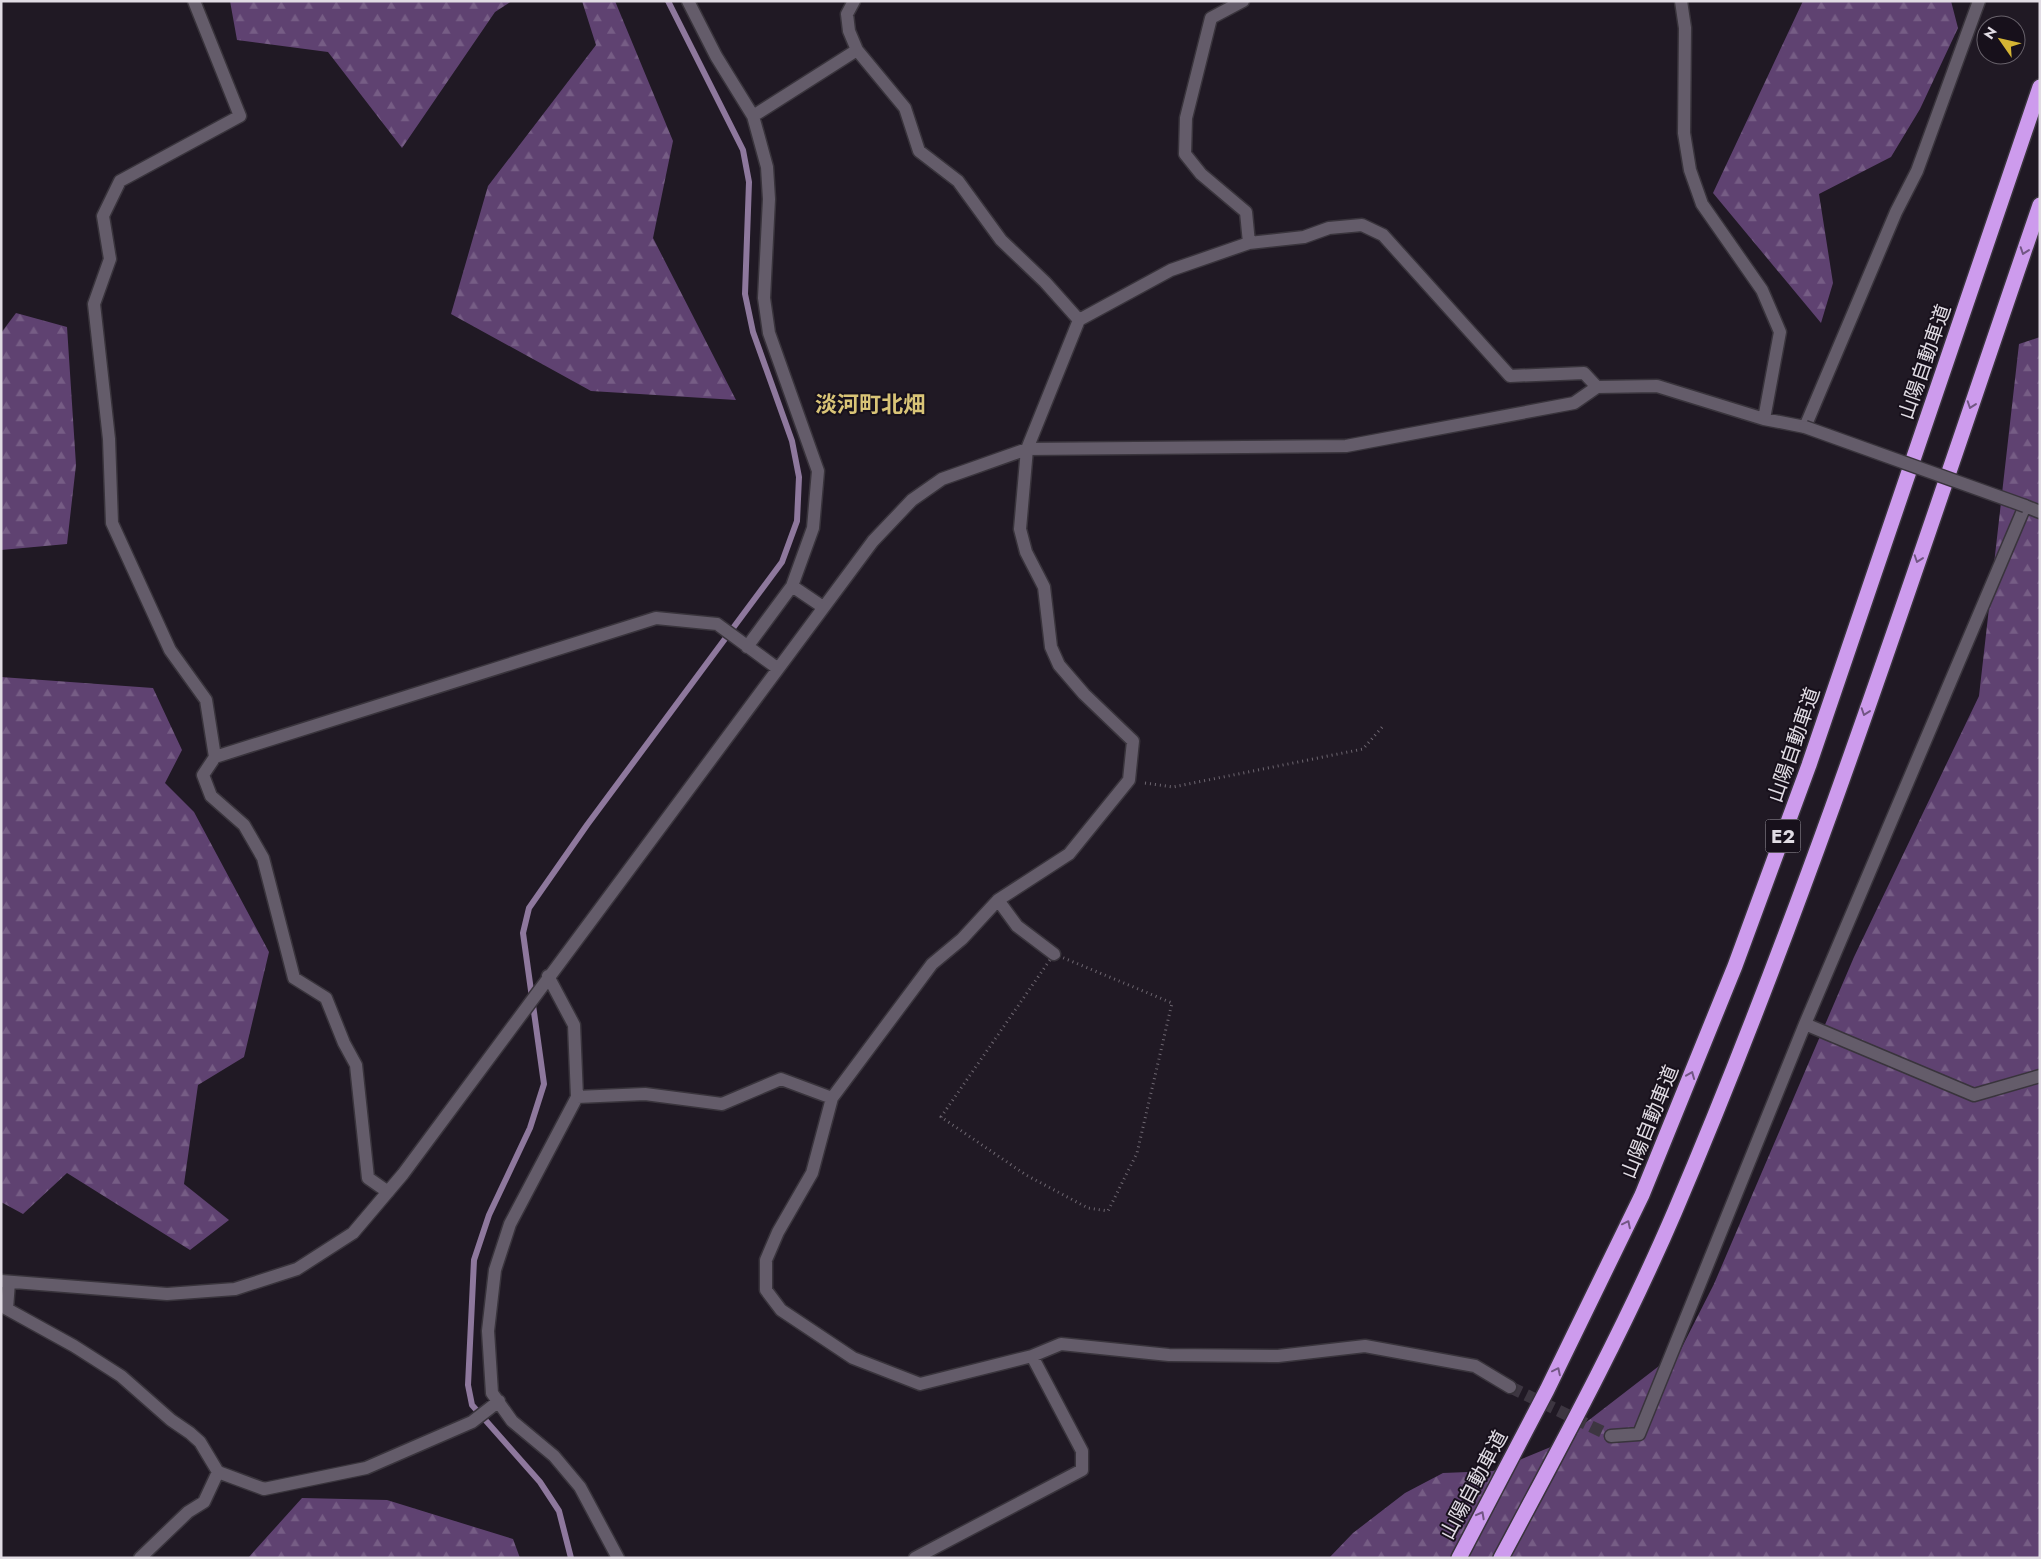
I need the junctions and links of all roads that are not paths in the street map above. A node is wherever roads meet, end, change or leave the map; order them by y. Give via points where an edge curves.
1 (194, 1) edge
2 (688, 1) edge
3 (854, 1) edge
4 (1242, 1) edge
5 (1681, 1) edge
6 (1979, 1) edge
7 (857, 50) junction
8 (2040, 88) edge
9 (752, 116) junction
10 (2040, 205) edge
11 (1249, 244) junction
12 (1079, 320) junction
13 (1597, 387) junction
14 (1764, 419) junction
15 (1805, 427) junction
16 (1027, 449) junction
17 (2025, 506) junction
18 (2040, 512) edge
19 (792, 586) junction
20 (823, 607) junction
21 (747, 647) junction
22 (777, 668) junction
23 (215, 757) junction
24 (998, 900) junction
25 (1054, 954) road end
26 (548, 976) junction
27 (1805, 1024) junction
28 (2040, 1076) edge
29 (577, 1096) junction
30 (832, 1098) junction
31 (388, 1192) junction
32 (5, 1281) edge
33 (1032, 1356) junction
34 (1510, 1387) tunnel mouth
35 (498, 1401) junction
36 (1611, 1436) tunnel mouth
37 (218, 1472) junction
38 (140, 1558) edge
39 (618, 1558) edge
40 (915, 1558) edge
41 (1459, 1558) edge
42 (1501, 1558) edge

1 - 23 street via 240,116 120,181 103,216 110,259 94,304 109,439 112,523 170,650 206,700
2 - 9 street
3 - 7 street via 847,14 849,31
4 - 11 street via 1211,18 1186,118 1185,154 1201,174 1246,212
5 - 14 street via 1685,28 1684,133 1690,170 1702,204 1762,290 1780,332
6 - 15 street via 1917,171 1896,212
7 - 9 street
7 - 12 street via 905,108 919,151 958,181 1001,240
41 -> 8 highway, 山陽自動車道 / E2 via 1547,1390 1642,1195 1735,966 1812,756
9 - 19 street via 767,167 769,199 764,292 769,333 818,471 813,528
10 -> 42 highway, E2 via 1770,978 1674,1213 1582,1406
11 - 12 street via 1170,270
11 - 13 street via 1304,238 1329,228 1362,225 1383,235 1510,376 1584,373
12 - 16 street
13 - 14 street via 1657,386
13 - 16 street via 1574,403 1346,446
14 - 15 street
15 - 17 street, bridge
16 - 20 street via 942,479 912,500 873,541
16 - 24 street via 1020,530 1026,552 1044,587 1051,647 1059,665 1084,694 1134,741 1129,780 1069,854
17 - 18 street
17 - 27 street
19 - 20 street
19 - 21 street
20 - 22 street
21 - 22 street
21 - 23 street via 716,624 656,618
22 - 26 street
23 - 31 street via 203,776 211,796 244,825 263,858 294,978 326,998 356,1065 368,1178
24 - 25 street via 1017,926
24 - 30 street via 962,940 932,964
26 - 29 street via 574,1025
26 - 31 street
27 - 28 street via 1974,1095
27 - 36 street via 1639,1434
29 - 30 street via 645,1094 722,1104 781,1078
29 - 35 street via 510,1224 495,1270 488,1331 492,1392
30 - 33 street via 812,1173 766,1260 766,1290 781,1310 853,1358 920,1384
31 - 32 street via 353,1233 298,1269 235,1289 167,1294
32 - 37 street via 7,1309 120,1376 190,1432
33 - 34 street via 1061,1344 1169,1355 1278,1356 1365,1346 1475,1366
33 - 40 street via 1082,1451 1082,1470
35 - 37 street via 472,1422 366,1468 264,1489
35 - 39 street via 512,1421 554,1456 580,1487
37 - 38 street via 204,1502 188,1512

